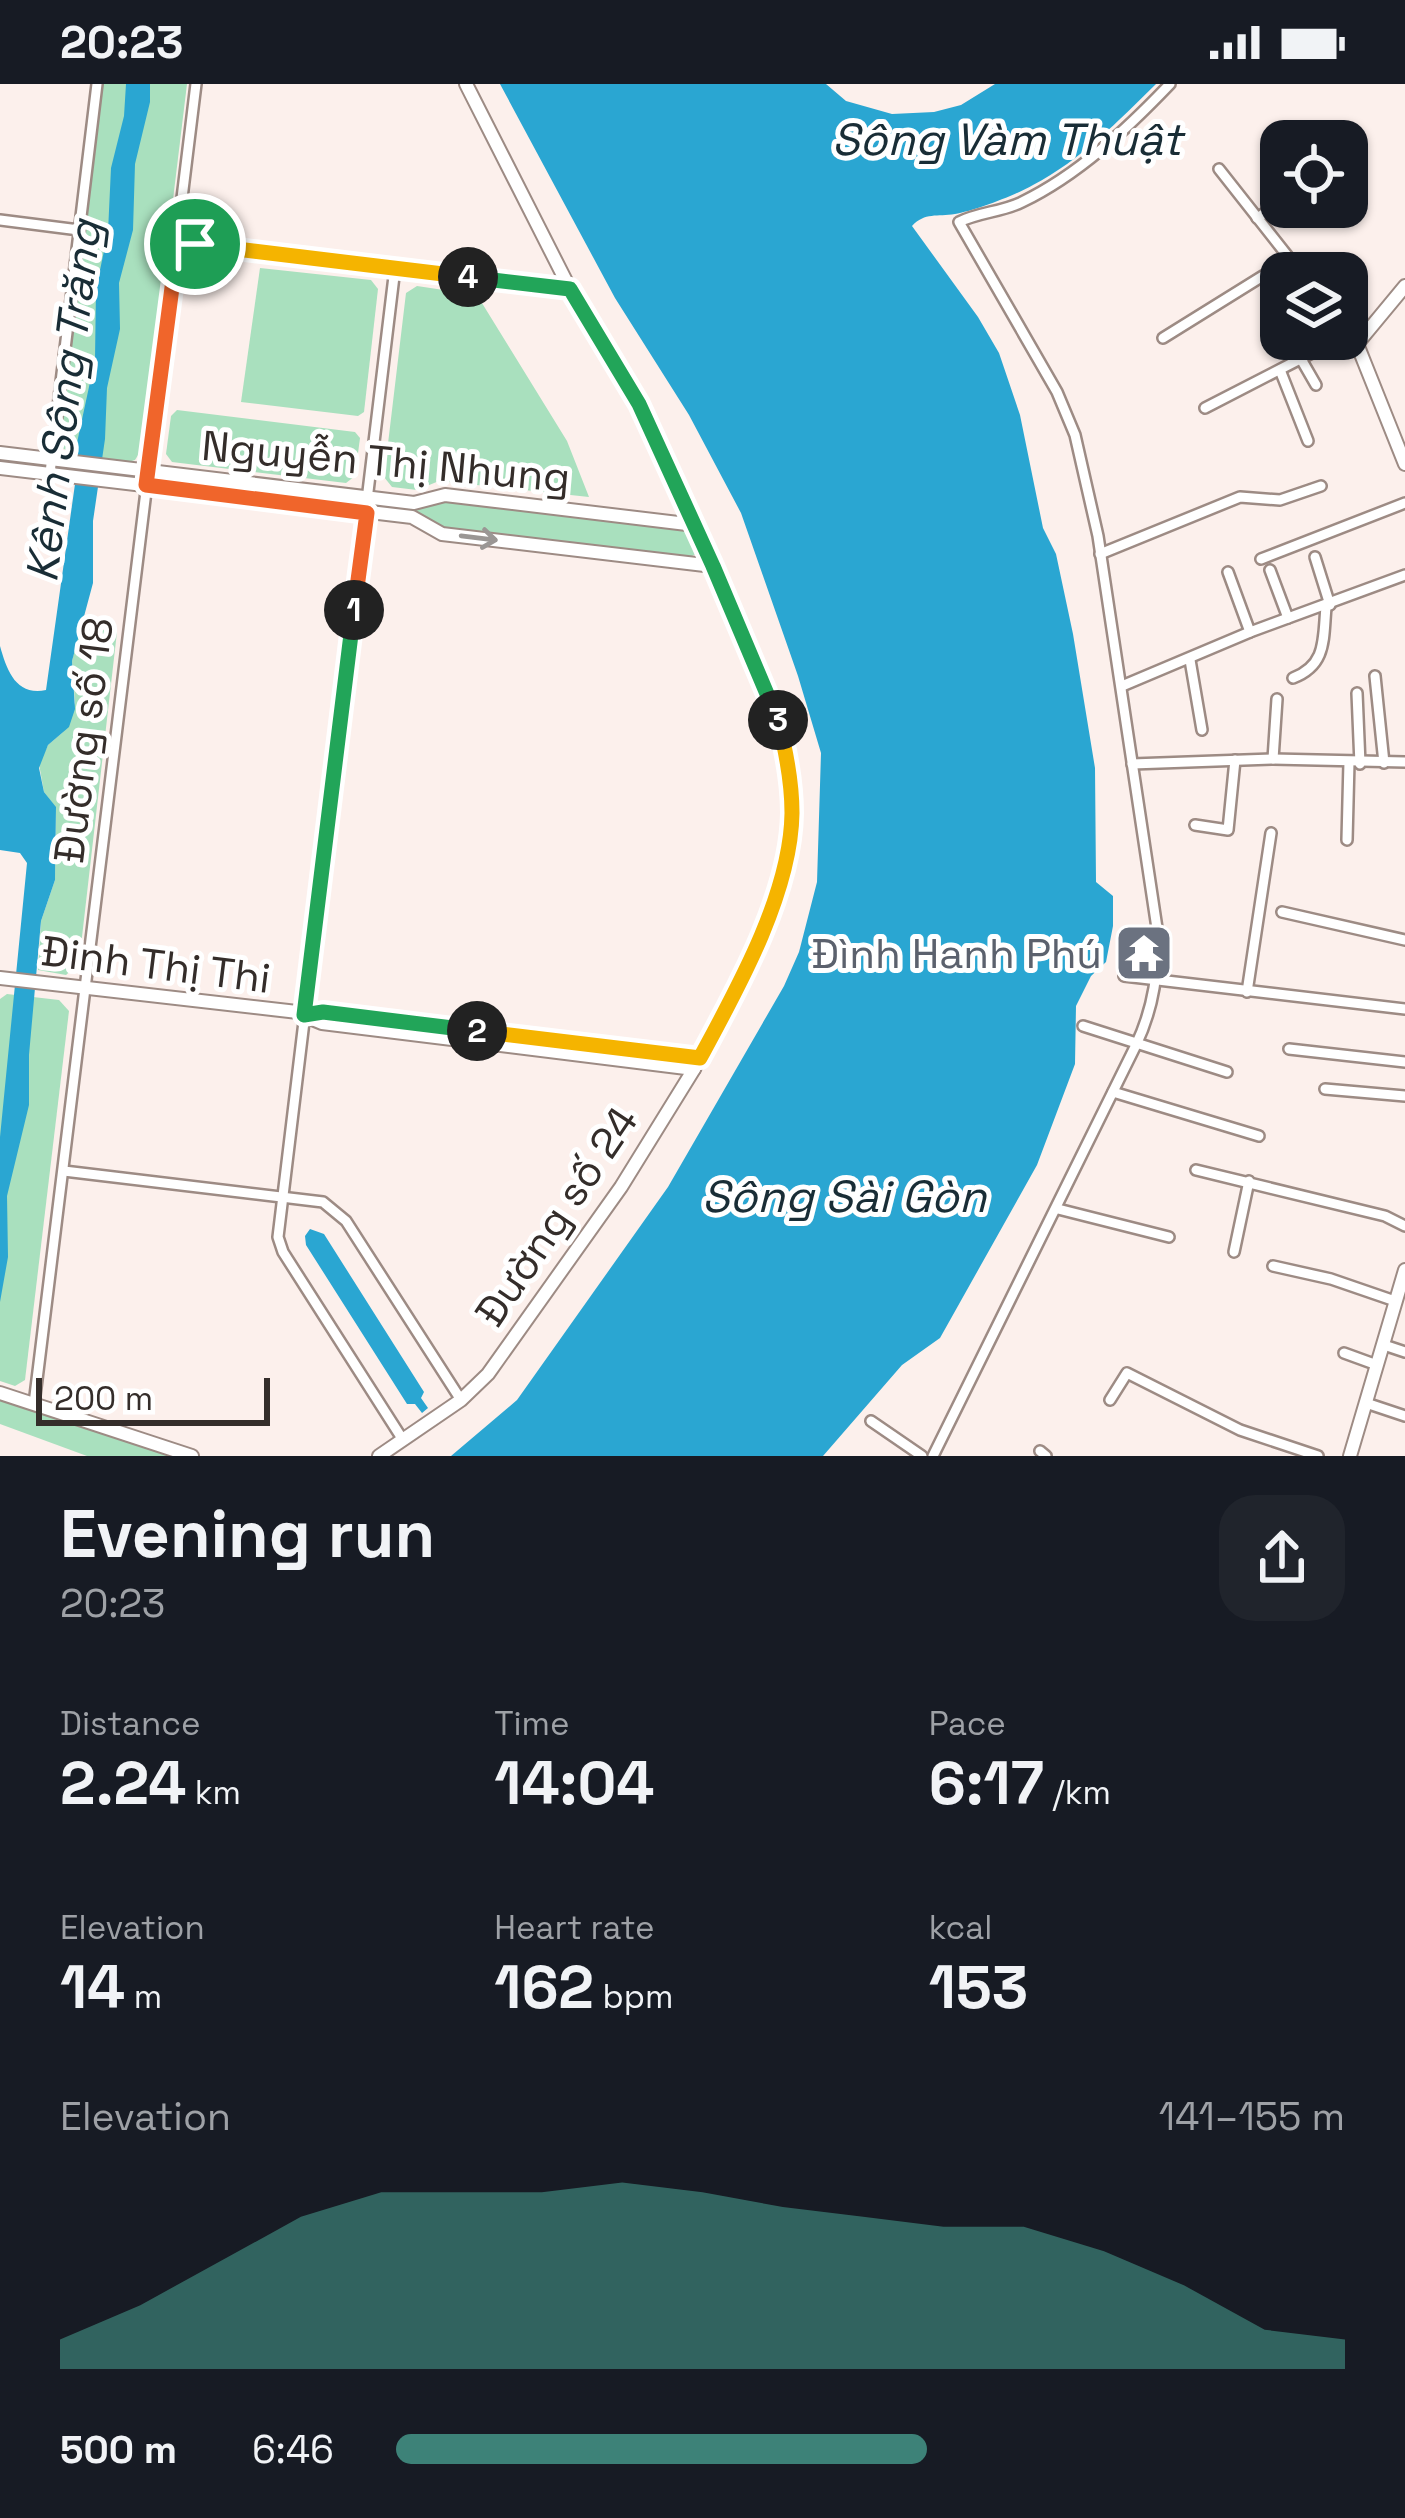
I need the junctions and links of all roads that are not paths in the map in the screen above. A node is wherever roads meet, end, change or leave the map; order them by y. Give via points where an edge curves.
1 (97, 84) edge
2 (196, 84) edge
3 (466, 84) edge
4 (1170, 84) edge
5 (1219, 169) dead end
6 (1260, 216) edge
7 (0, 220) edge
8 (79, 230) junction
9 (178, 242) junction
10 (395, 268) junction
11 (1260, 278) edge
12 (1405, 286) edge
13 (570, 289) junction
14 (1368, 318) edge
15 (1163, 338) dead end
16 (1299, 360) edge
17 (1302, 360) edge
18 (1359, 360) edge
19 (1280, 370) junction
20 (1316, 385) dead end
21 (1205, 409) dead end
22 (1308, 441) dead end
23 (0, 453) edge
24 (1404, 460) edge
25 (51, 466) junction
26 (0, 468) edge
27 (147, 478) junction
28 (1322, 486) dead end
29 (1405, 503) edge
30 (368, 506) junction
31 (695, 525) junction
32 (1100, 554) junction
33 (1316, 557) dead end
34 (1261, 559) dead end
35 (713, 566) junction
36 (1270, 570) dead end
37 (1228, 572) dead end
38 (1405, 575) edge
39 (1328, 606) junction
40 (1288, 618) junction
41 (1250, 632) junction
42 (1190, 660) junction
43 (1375, 676) dead end
44 (1293, 678) dead end
45 (1121, 686) junction
46 (1357, 693) dead end
47 (1277, 699) dead end
48 (1202, 730) dead end
49 (1273, 759) junction
50 (1234, 760) junction
51 (1405, 762) edge
52 (1354, 763) junction
53 (1384, 763) junction
54 (1132, 764) junction
55 (1195, 825) dead end
56 (1270, 832) dead end
57 (1347, 840) dead end
58 (1282, 912) dead end
59 (1405, 940) edge
60 (1124, 976) dead end
61 (5, 979) edge
62 (1156, 982) junction
63 (86, 988) junction
64 (1247, 992) junction
65 (1405, 1009) edge
66 (304, 1015) junction
67 (1083, 1026) dead end
68 (1136, 1046) junction
69 (1289, 1049) dead end
70 (1405, 1062) edge
71 (697, 1063) junction
72 (1227, 1072) dead end
73 (1325, 1089) dead end
74 (1113, 1093) junction
75 (1405, 1096) edge
76 (1259, 1136) dead end
77 (1196, 1170) dead end
78 (64, 1171) junction
79 (1249, 1181) junction
80 (281, 1197) junction
81 (1058, 1209) junction
82 (1405, 1226) edge
83 (1168, 1237) dead end
84 (1234, 1252) dead end
85 (1274, 1265) dead end
86 (1405, 1270) edge
87 (1395, 1301) junction
88 (1384, 1346) junction
89 (1405, 1352) edge
90 (1344, 1353) dead end
91 (1377, 1365) junction
92 (0, 1393) edge
93 (461, 1400) junction
94 (1110, 1400) dead end
95 (1366, 1402) junction
96 (34, 1404) junction
97 (1405, 1416) edge
98 (871, 1421) dead end
99 (403, 1440) junction
100 (192, 1456) edge
101 (379, 1456) edge
102 (922, 1456) edge
103 (934, 1456) edge
104 (1318, 1456) edge
105 (1350, 1456) edge

1 - 8 street
2 - 9 street, Đường số 18
3 - 13 street, Đường số 24
4 - 32 street via 1052,186 959,222 1076,435
5 - 6 street
7 - 8 street
8 - 25 street
9 - 10 street
9 - 27 street, Đường số 18
10 - 13 street
10 - 30 street
11 - 15 street
12 - 14 street
13 - 31 street, Đường số 24 via 639,404
16 - 19 street
17 - 20 street
18 - 24 street
19 - 21 street
19 - 22 street
23 - 25 street, Nguyễn Thị Nhung
25 - 26 street, Nguyễn Thị Nhung
25 - 27 street, Nguyễn Thị Nhung
27 - 30 street, Nguyễn Thị Nhung
27 - 63 street, Đường số 18
28 - 32 street via 1280,500 1240,497
29 - 34 street
30 - 31 street, Nguyễn Thị Nhung via 445,495
30 -> 35 street, Nguyễn Thị Nhung via 442,534
30 - 66 street
31 - 35 street, Đường số 24
32 - 45 street
33 - 39 street
35 - 71 street, Đường số 24 via 773,703 792,814 758,939
36 - 40 street
37 - 41 street
38 - 39 street
39 - 40 street
39 - 44 street via 1321,659
40 - 41 street
41 - 42 street
42 - 45 street
42 - 48 street
43 - 53 street
45 - 54 street
46 - 52 street
47 - 49 street
49 - 50 street
49 - 52 street
50 - 54 street
50 - 55 street via 1228,830
51 - 53 street
52 - 53 street
52 - 57 street
54 - 62 street via 1157,928
56 - 64 street
58 - 59 street
60 - 62 street
61 - 63 street, Đinh Thị Thi
62 - 64 street
62 - 68 street
63 - 66 street, Đinh Thị Thi
63 - 78 street, Đường số 18
64 - 65 street
66 - 71 street, Đinh Thị Thi
66 - 80 street
67 - 68 street
68 - 72 street
68 - 74 street
69 - 70 street
71 - 93 street, Đường số 24 via 554,1284
73 - 75 street
74 - 76 street
74 - 81 street
77 - 79 street
78 - 80 street
78 - 96 street, Đường số 18
79 - 82 street
79 - 84 street
80 - 93 street via 339,1212
80 - 99 street via 283,1252
81 - 83 street
81 - 103 street
85 - 87 street
86 - 87 street
87 - 88 street
88 - 89 street
88 - 91 street
90 - 91 street
91 - 95 street
92 - 96 street
93 - 99 street, Đường số 24
94 - 104 street via 1127,1373 1240,1430
95 - 97 street
95 - 105 street
96 - 100 street
98 - 102 street
99 - 101 street, Đường số 24

